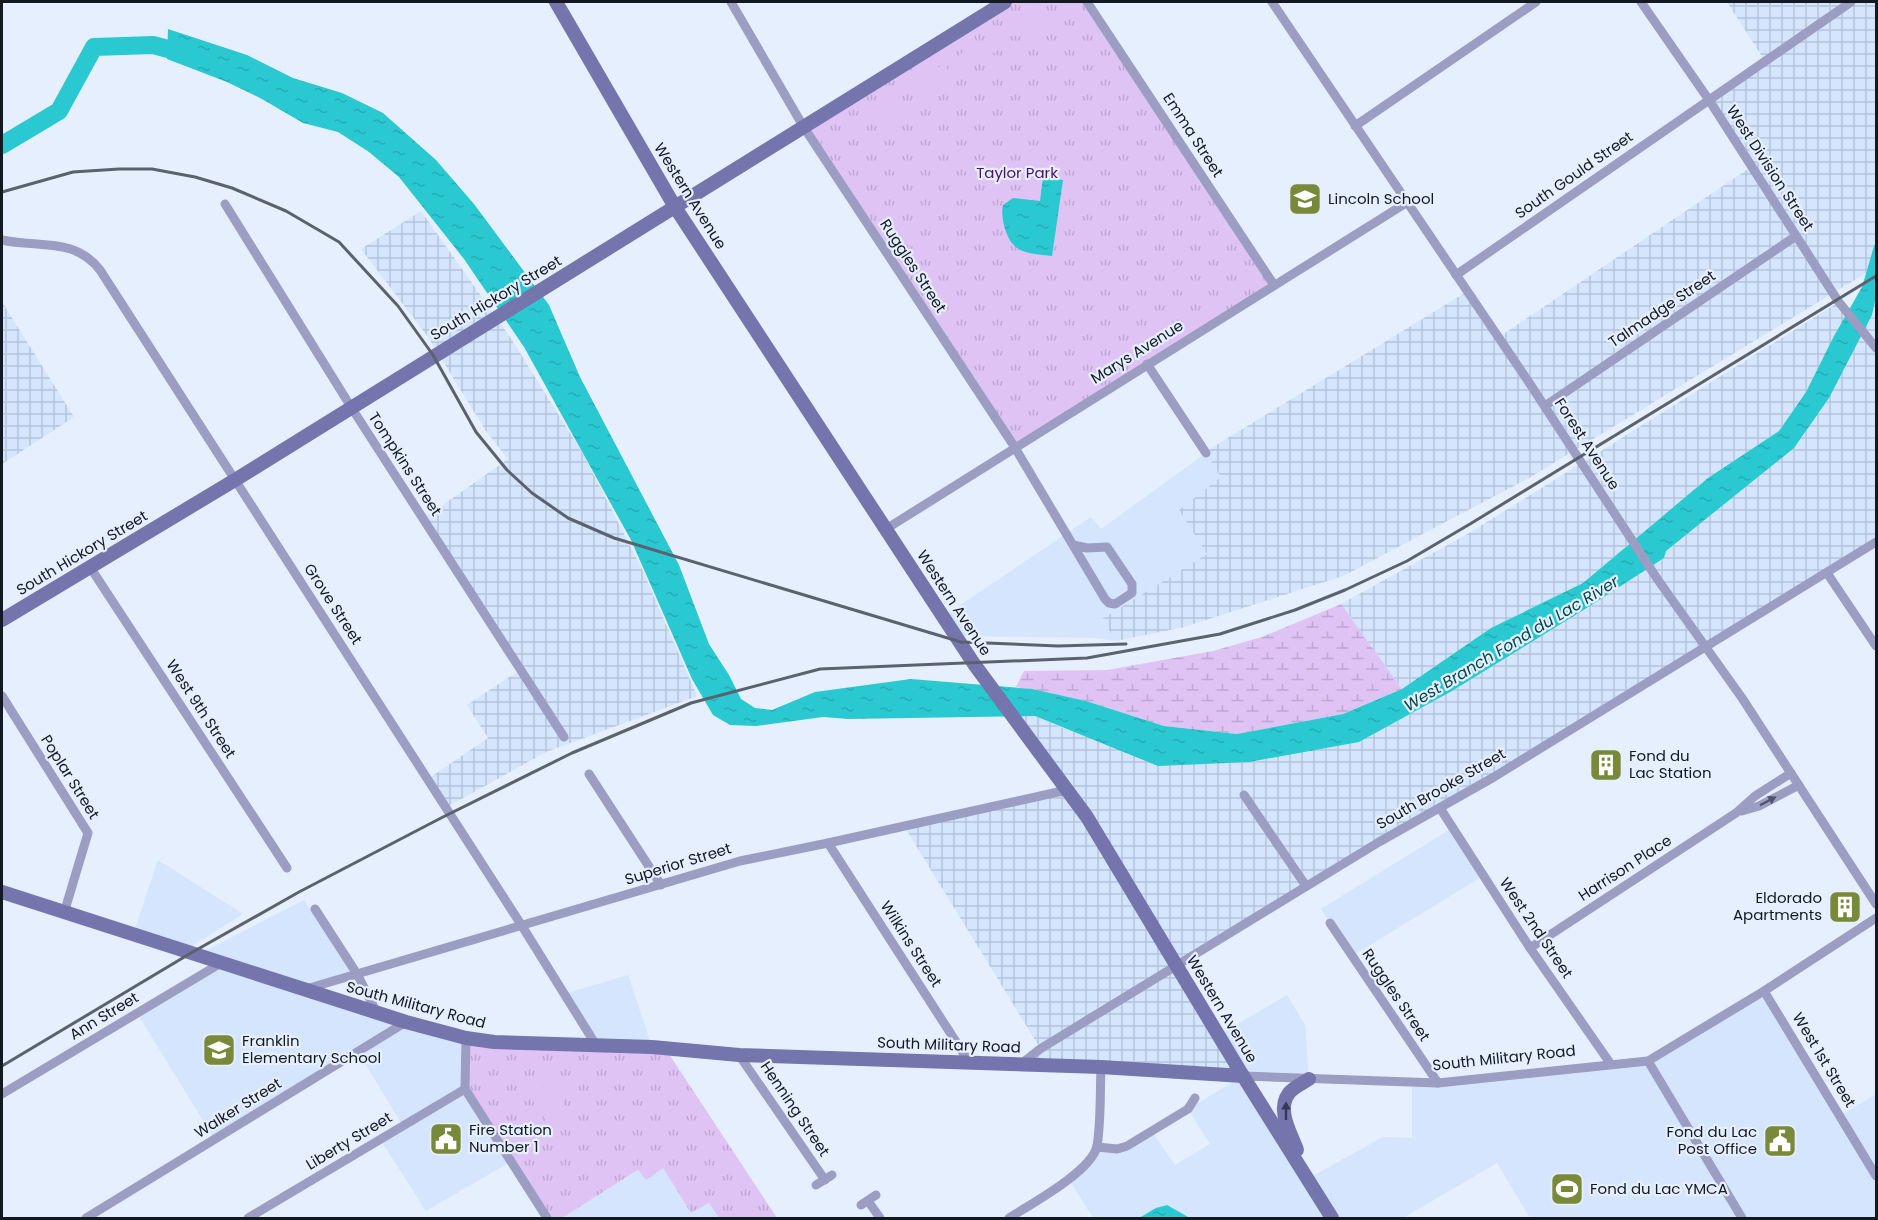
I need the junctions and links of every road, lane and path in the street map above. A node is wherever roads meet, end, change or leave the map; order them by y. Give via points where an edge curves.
1 (556, 2) edge
2 (731, 2) edge
3 (1005, 2) edge
4 (1087, 2) edge
5 (1272, 2) edge
6 (1536, 2) edge
7 (1641, 2) edge
8 (1851, 2) edge
9 (1709, 100) junction
10 (803, 126) junction
11 (1355, 126) junction
12 (1406, 203) junction
13 (225, 204) dead end
14 (675, 207) junction
15 (1796, 236) junction
16 (2, 240) edge
17 (1456, 275) junction
18 (1274, 285) junction
19 (1875, 346) edge
20 (1147, 364) junction
21 (1545, 406) junction
22 (351, 407) junction
23 (1014, 446) junction
24 (1206, 453) dead end
25 (235, 480) junction
26 (886, 529) junction
27 (1876, 542) edge
28 (1073, 545) junction
29 (90, 567) junction
30 (1827, 573) junction
31 (2, 620) edge
32 (1876, 646) edge
33 (1705, 648) junction
34 (2, 696) edge
35 (564, 737) dead end
36 (1791, 773) junction
37 (589, 774) dead end
38 (1799, 785) junction
39 (1066, 790) junction
40 (1244, 795) dead end
41 (1440, 808) junction
42 (1736, 813) junction
43 (828, 843) junction
44 (287, 868) dead end
45 (661, 885) junction
46 (1306, 886) junction
47 (2, 892) edge
48 (1876, 904) edge
49 (315, 909) dead end
50 (64, 913) junction
51 (1876, 918) edge
52 (1330, 923) dead end
53 (522, 926) junction
54 (1530, 948) junction
55 (221, 963) junction
56 (1177, 967) junction
57 (357, 974) junction
58 (304, 990) junction
59 (1764, 990) junction
60 (377, 1013) junction
61 (406, 1022) junction
62 (466, 1038) junction
63 (596, 1045) junction
64 (739, 1055) junction
65 (1648, 1060) junction
66 (969, 1062) junction
67 (1610, 1063) junction
68 (1021, 1064) junction
69 (1101, 1067) junction
70 (1243, 1076) junction
71 (1310, 1079) junction
72 (1437, 1083) junction
73 (465, 1089) junction
74 (2, 1094) edge
75 (1195, 1098) dead end
76 (1097, 1147) junction
77 (1876, 1176) edge
78 (824, 1180) dead end
79 (1312, 1185) junction
80 (868, 1200) dead end
81 (86, 1218) edge
82 (248, 1218) edge
83 (547, 1218) edge
84 (880, 1218) edge
85 (1009, 1218) edge
86 (1332, 1218) edge
87 (1742, 1218) edge

1 - 14 street, Western Avenue
2 - 10 street, Ruggles Street
3 - 10 street, South Hickory Street
4 - 18 street, Emma Street
5 - 11 street, Forest Avenue
6 - 11 street
7 - 9 street, West Division Street
8 - 9 street, South Gould Street
9 - 15 street, West Division Street
9 - 17 street, South Gould Street
10 - 14 street, South Hickory Street
10 - 23 street, Ruggles Street
11 - 12 street, Forest Avenue
12 - 17 street, Forest Avenue
12 - 18 street, Marys Avenue
13 - 22 street, Tompkins Street
14 - 22 street, South Hickory Street
14 - 26 street, Western Avenue
15 - 19 street, West Division Street via 1841,306
15 - 21 street, Talmadge Street
16 - 25 street, Grove Street via 57,244 94,262
17 - 21 street, Forest Avenue
18 - 20 street, Marys Avenue
20 - 23 street, Marys Avenue
20 - 24 street
21 - 33 street, Forest Avenue
22 - 25 street, South Hickory Street
22 - 35 street, Tompkins Street
23 - 26 street, Marys Avenue
23 - 28 street, Ruggles Street
25 - 29 street, South Hickory Street
25 - 53 street, Grove Street
26 - 39 street, Western Avenue via 983,677
27 - 30 street, South Brooke Street
28 - 28 street, Ruggles Street via 1109,603 1132,593 1132,584 1111,551
29 - 31 street, South Hickory Street
29 - 44 street, West 9th Street
30 - 32 street
30 - 33 street, South Brooke Street
33 - 36 street, Forest Avenue
33 - 41 street, South Brooke Street
34 - 50 street, Poplar Street via 88,833
36 - 38 street, Forest Avenue
36 - 42 street, Harrison Place
37 - 45 street
42 -> 38 street, Harrison Place
38 - 48 street, Forest Avenue
39 - 43 street, Superior Street
39 - 56 street, Western Avenue via 1087,817
40 - 46 street
41 - 46 street, South Brooke Street
41 - 54 street, West 2nd Street
42 - 54 street, Harrison Place
43 - 45 street, Superior Street via 740,861
43 - 66 street, Wilkins Street
45 - 53 street, Superior Street
46 - 56 street, South Brooke Street
47 - 50 street, South Military Road
49 - 57 street
50 - 55 street, South Military Road
51 - 59 street, South Military Road
52 - 72 street, Ruggles Street
53 - 57 street, Superior Street
53 - 63 street, Grove Street
54 - 67 street, West 2nd Street
55 - 58 street, South Military Road
55 - 74 street, Ann Street
56 - 68 street, South Brooke Street
56 - 70 street, Western Avenue
57 - 58 street, Superior Street
57 - 60 street
58 - 60 street, South Military Road
59 - 65 street, South Military Road
59 - 77 street, West 1st Street
60 - 61 street, South Military Road
61 - 62 street, South Military Road
61 - 81 street, Walker Street
62 - 63 street, South Military Road
62 - 73 street
63 - 64 street, South Military Road
64 - 66 street, South Military Road
64 - 78 street, Henning Street
65 - 67 street, South Military Road
65 - 87 street
66 - 68 street, South Military Road
67 - 72 street, South Military Road
68 - 69 street, South Military Road
69 - 70 street, South Military Road
69 - 76 street
70 - 71 street, South Military Road
70 - 79 street, Western Avenue
71 - 72 street, South Military Road
79 -> 71 street via 1284,1108 1289,1094
73 - 82 street, Liberty Street
73 - 83 street
75 - 76 street via 1188,1109 1127,1146
76 - 85 street via 1068,1179
79 - 86 street, Western Avenue
80 - 84 street

